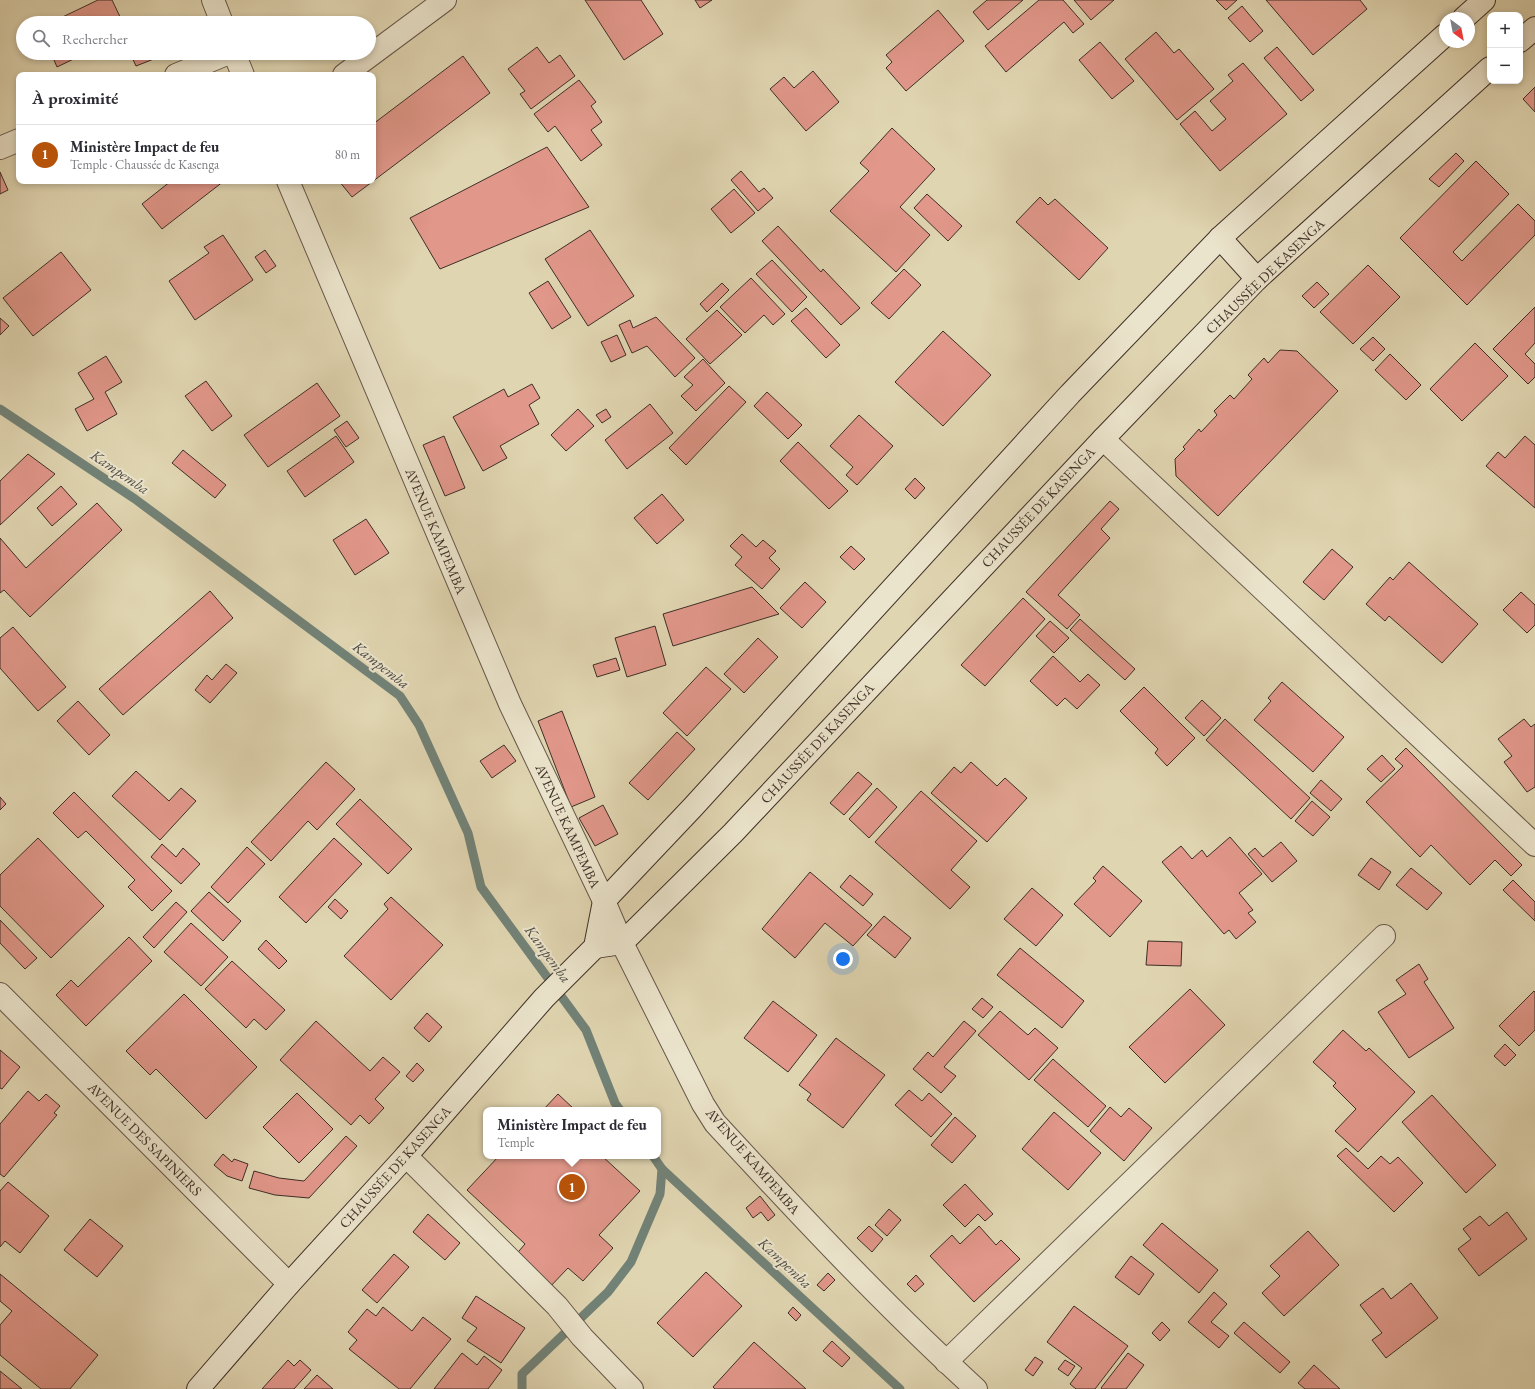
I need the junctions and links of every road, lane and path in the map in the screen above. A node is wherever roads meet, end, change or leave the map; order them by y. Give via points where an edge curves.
1 (214, 0) edge
2 (445, 0) edge
3 (1484, 0) edge
4 (1471, 12) edge
5 (220, 16) edge
6 (1535, 28) edge
7 (1523, 38) edge
8 (1439, 40) edge
9 (376, 51) edge
10 (212, 60) edge
11 (237, 60) edge
12 (364, 60) edge
13 (1487, 71) edge
14 (183, 72) edge
15 (242, 72) edge
16 (348, 72) edge
17 (16, 141) edge
18 (0, 148) edge
19 (289, 184) edge
20 (1220, 238) junction
21 (1258, 279) junction
22 (1103, 439) junction
23 (1535, 845) edge
24 (604, 901) junction
25 (1384, 936) dead end
26 (622, 943) junction
27 (589, 953) junction
28 (0, 994) edge
29 (406, 1156) junction
30 (289, 1284) junction
31 (946, 1362) junction
32 (198, 1389) edge
33 (632, 1389) edge
34 (976, 1389) edge

1 - 5 street
2 - 9 street
3 - 4 street
6 - 7 street
8 - 20 street
10 - 14 street
11 - 15 street
12 - 16 street
13 - 21 street, CHAUSSÉE DE KASENGA
17 - 18 street
19 - 24 street, AVENUE KAMPEMBA via 510,704
20 - 21 street
20 - 24 street via 1064,400
21 - 22 street, CHAUSSÉE DE KASENGA
22 - 23 street
22 - 26 street, CHAUSSÉE DE KASENGA via 733,833
24 - 26 street, AVENUE KAMPEMBA
24 - 27 street
25 - 31 street
26 - 27 street
26 - 31 street, AVENUE KAMPEMBA via 703,1104 715,1122 814,1229
27 - 29 street, CHAUSSÉE DE KASENGA via 544,998
28 - 30 street, AVENUE DES SAPINIERS
29 - 30 street, CHAUSSÉE DE KASENGA
29 - 33 street via 557,1306 582,1337
30 - 32 street, CHAUSSÉE DE KASENGA
31 - 34 street, AVENUE KAMPEMBA

